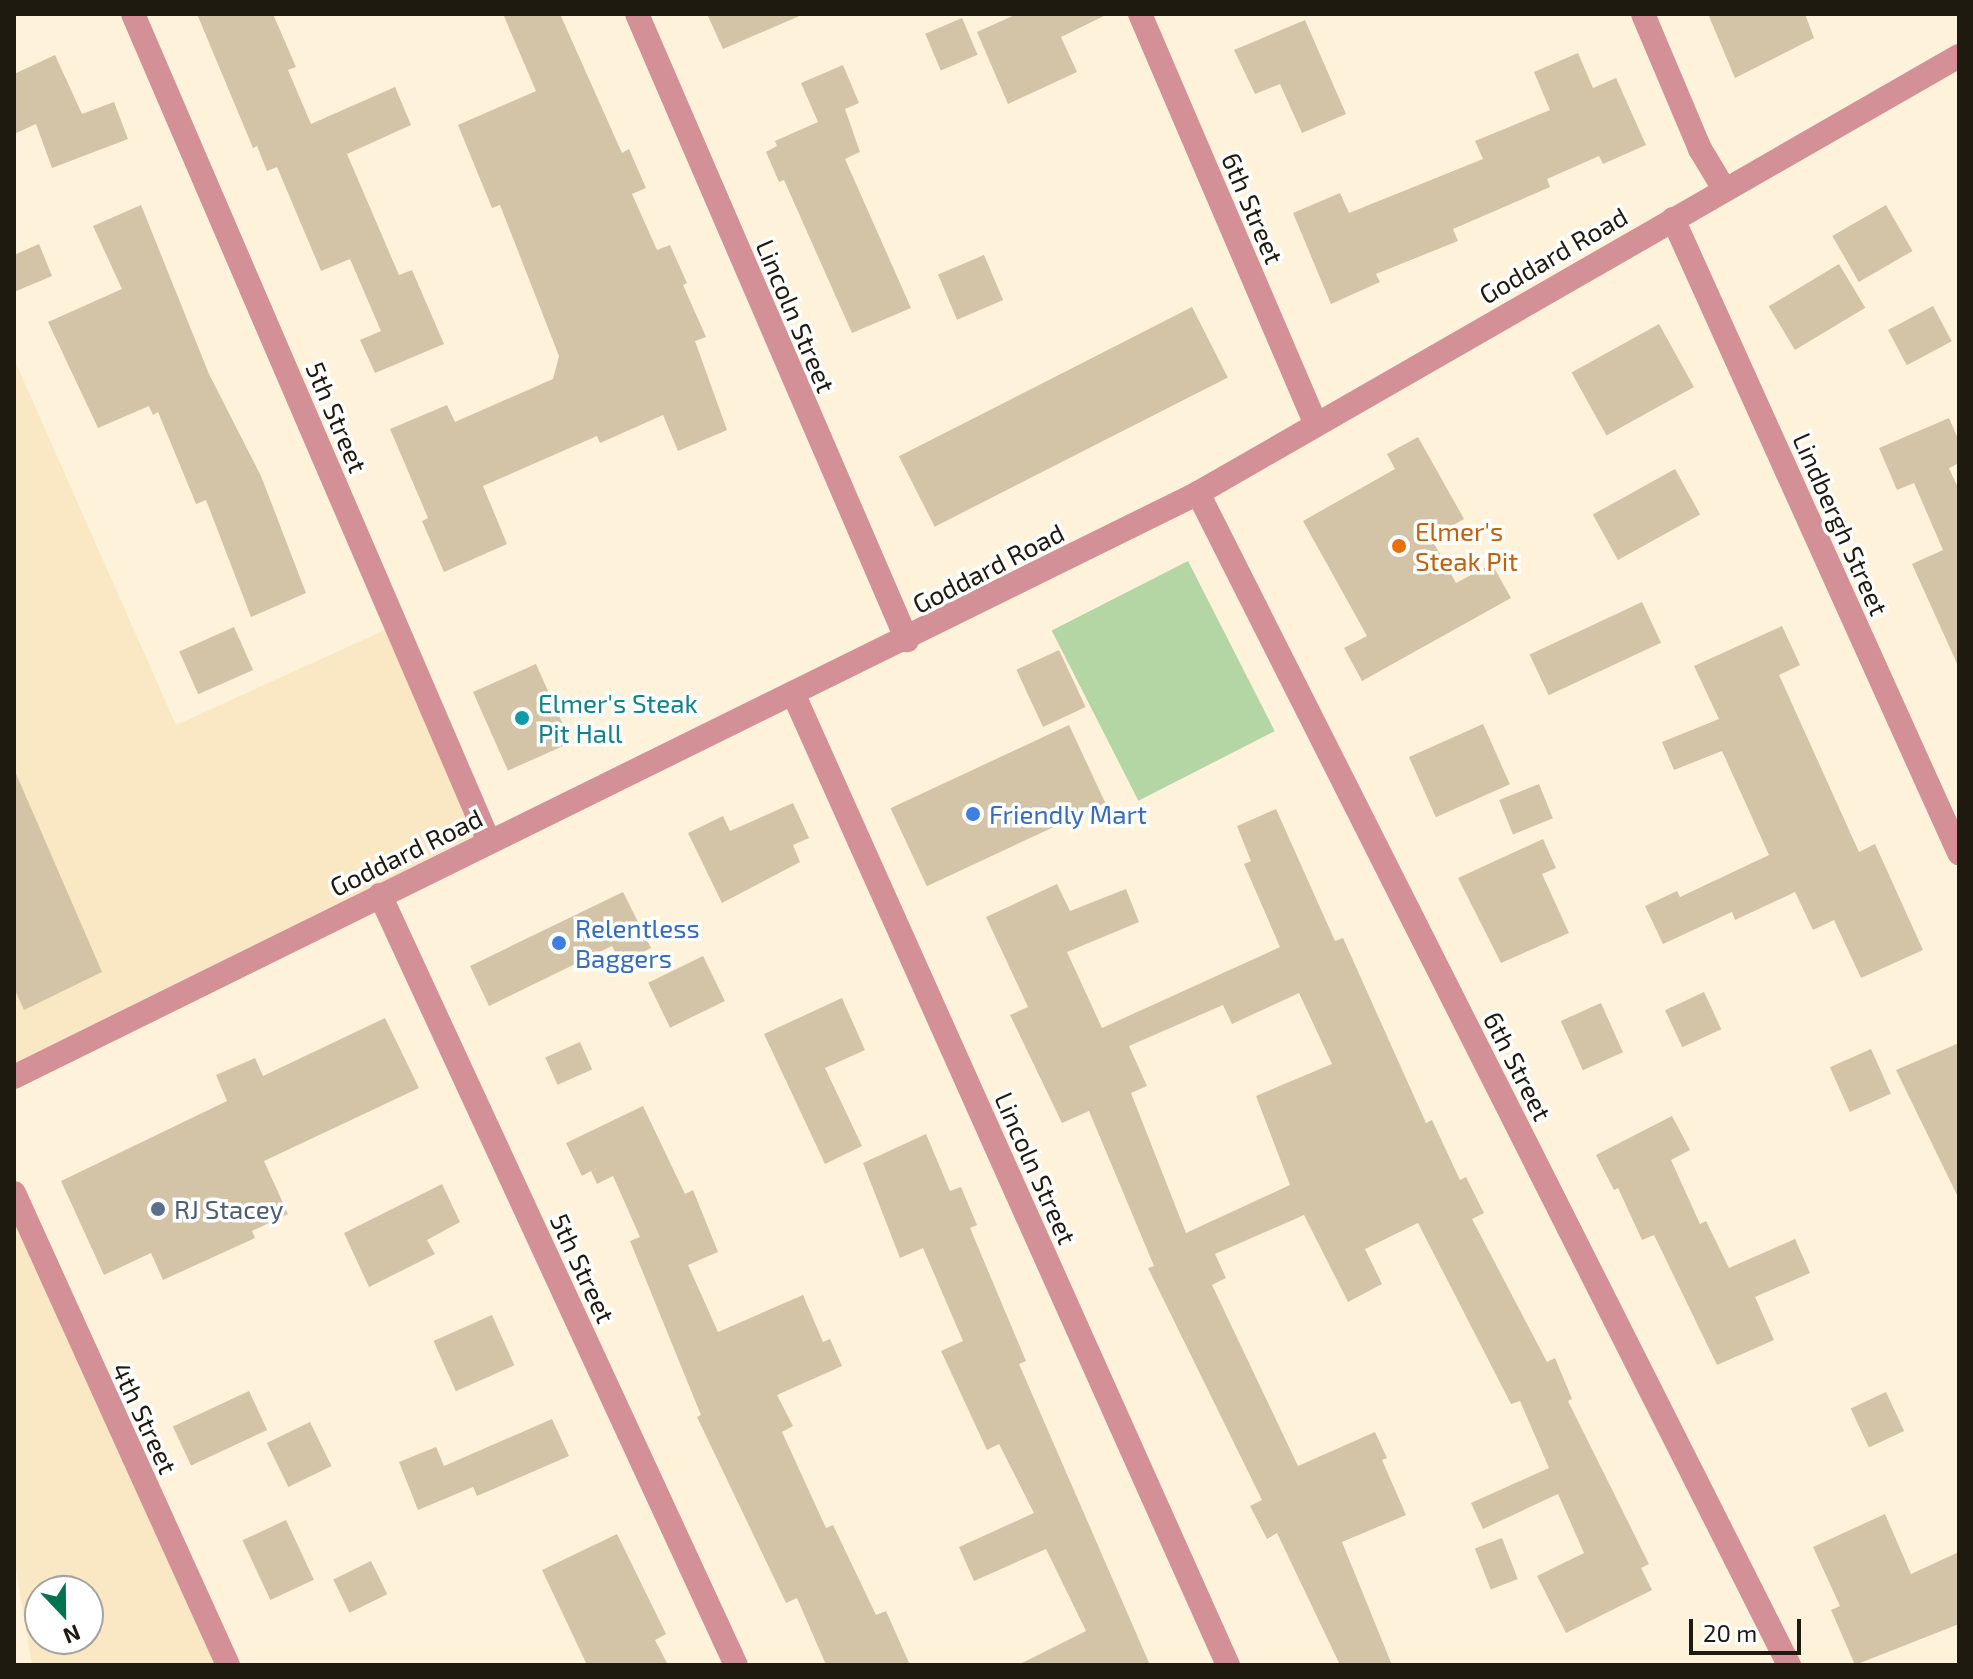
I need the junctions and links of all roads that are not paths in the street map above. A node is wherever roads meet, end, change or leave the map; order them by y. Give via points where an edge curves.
1 (133, 14) edge
2 (637, 14) edge
3 (1140, 14) edge
4 (1643, 14) edge
5 (1959, 56) edge
6 (1724, 189) junction
7 (1673, 219) junction
8 (1316, 424) junction
9 (1198, 493) junction
10 (907, 640) junction
11 (793, 693) junction
12 (489, 842) junction
13 (1959, 853) edge
14 (380, 895) junction
15 (14, 1077) edge
16 (14, 1193) edge
17 (228, 1665) edge
18 (736, 1665) edge
19 (1228, 1665) edge
20 (1789, 1665) edge

1 - 12 street, 5th Street
2 - 10 street, Lincoln Street
3 - 8 street, 6th Street
4 - 6 street via 1700,149
5 - 6 street, Goddard Road
6 - 7 street, Goddard Road
7 - 8 street, Goddard Road
7 - 13 street, Lindbergh Street
8 - 9 street, Goddard Road
9 - 10 street, Goddard Road
9 - 20 street, 6th Street
10 - 11 street, Goddard Road
11 - 12 street, Goddard Road
11 - 19 street, Lincoln Street
12 - 14 street, Goddard Road
14 - 15 street, Goddard Road
14 - 18 street, 5th Street
16 - 17 street, 4th Street

